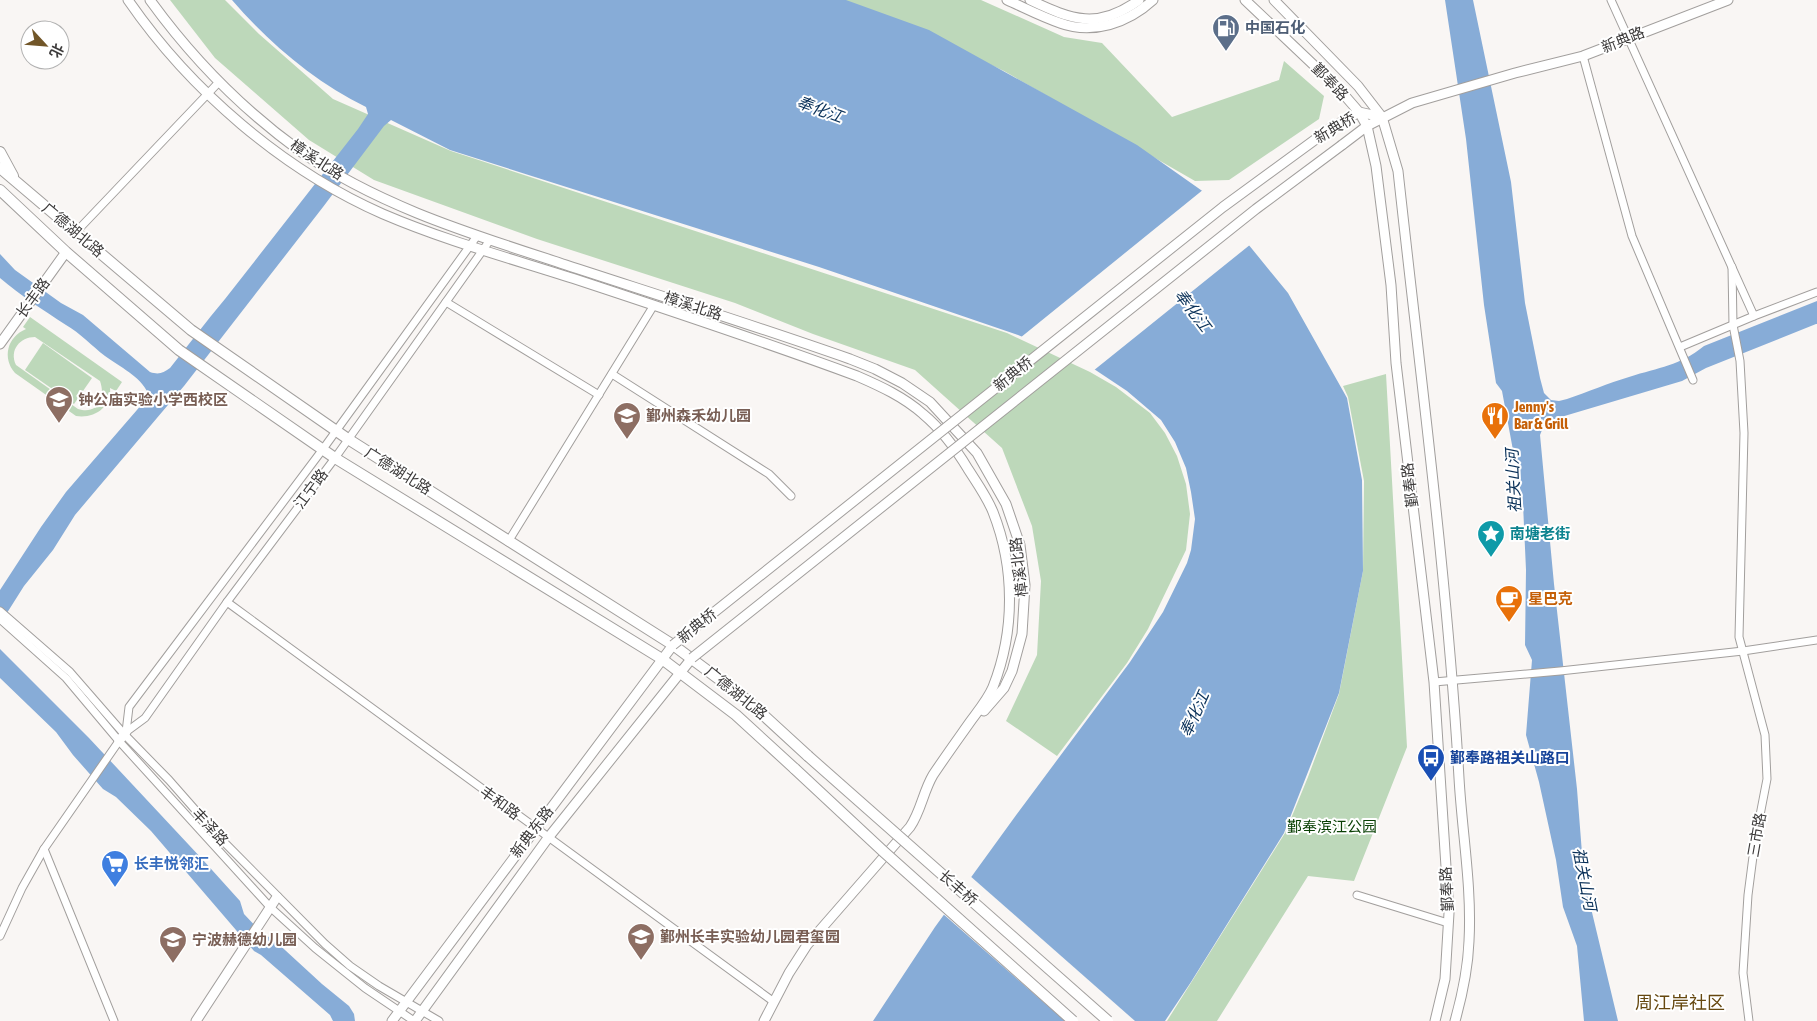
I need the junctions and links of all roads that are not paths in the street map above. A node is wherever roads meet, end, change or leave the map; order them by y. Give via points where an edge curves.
1 (128, 0) edge
2 (150, 0) edge
3 (1007, 0) edge
4 (1030, 0) edge
5 (1139, 0) edge
6 (1153, 0) edge
7 (1245, 0) edge
8 (1274, 0) edge
9 (1611, 0) edge
10 (1728, 0) edge
11 (1628, 38) junction
12 (1583, 56) junction
13 (218, 82) junction
14 (206, 94) junction
15 (1358, 112) junction
16 (1382, 117) junction
17 (1367, 126) junction
18 (0, 152) edge
19 (0, 168) edge
20 (15, 182) junction
21 (0, 190) edge
22 (0, 197) edge
23 (13, 201) junction
24 (76, 232) junction
25 (477, 236) junction
26 (490, 240) junction
27 (471, 246) junction
28 (484, 250) junction
29 (66, 252) junction
30 (1732, 267) junction
31 (1817, 292) edge
32 (446, 302) junction
33 (654, 306) junction
34 (1754, 316) junction
35 (1734, 328) junction
36 (0, 344) edge
37 (1680, 347) junction
38 (612, 374) junction
39 (1693, 380) dead end
40 (599, 394) junction
41 (336, 431) junction
42 (348, 439) junction
43 (323, 450) junction
44 (335, 458) junction
45 (791, 496) dead end
46 (508, 542) junction
47 (227, 602) junction
48 (0, 612) edge
49 (0, 619) edge
50 (1817, 640) edge
51 (673, 645) junction
52 (1743, 651) junction
53 (692, 658) junction
54 (662, 659) junction
55 (680, 672) junction
56 (1453, 679) junction
57 (1434, 682) junction
58 (961, 734) junction
59 (123, 736) junction
60 (808, 756) joint
61 (795, 769) joint
62 (534, 828) junction
63 (548, 838) junction
64 (44, 849) junction
65 (1357, 895) dead end
66 (277, 897) junction
67 (270, 908) junction
68 (1448, 923) junction
69 (0, 936) edge
70 (774, 1002) junction
71 (406, 1003) junction
72 (399, 1012) junction
73 (422, 1012) junction
74 (114, 1021) edge
75 (196, 1021) edge
76 (392, 1021) edge
77 (415, 1021) edge
78 (439, 1021) edge
79 (764, 1021) edge
80 (1073, 1021) edge
81 (1108, 1021) edge
82 (1435, 1021) edge
83 (1455, 1021) edge
84 (1748, 1021) edge

1 - 14 main road, 樟溪北路
2 - 13 main road, 樟溪北路
3 - 6 main road via 1061,24 1090,28 1117,23
4 - 5 main road via 1066,16 1092,20 1127,9
7 - 15 main road, 鄞奉路 via 1339,89
8 - 16 main road, 鄞奉路 via 1358,86
9 - 11 street
10 - 11 main road, 新典路
11 - 12 main road, 新典路
11 - 30 street
12 - 16 main road, 新典路 via 1412,103
12 - 37 street via 1632,236
13 - 14 street
13 - 25 main road, 樟溪北路 via 280,135 352,182
14 - 24 street
14 - 27 main road, 樟溪北路 via 258,136 344,195 385,215
15 - 16 main road, 新典桥
15 - 17 main road, 鄞奉路
15 - 51 main road, 新典桥, bridge via 1223,207
16 - 17 main road, 新典桥
16 - 56 main road, 鄞奉路 via 1398,171
17 - 53 main road, 新典桥, bridge via 1256,209
17 - 57 main road, 鄞奉路 via 1376,166 1391,285 1396,363
18 - 20 main road
19 - 20 main road, 广德湖北路
20 - 24 main road, 广德湖北路
21 - 23 main road, 广德湖北路
22 - 23 main road
23 - 29 main road, 广德湖北路
24 - 41 main road, 广德湖北路 via 191,330
25 - 26 main road, 樟溪北路
25 - 27 street, 江宁路
26 - 28 street, 江宁路
26 - 58 main road, 樟溪北路 via 850,359 902,383 930,402 977,453 999,489 1020,545 1025,585 1022,634 1012,672 1004,688
27 - 28 main road, 樟溪北路
27 - 41 street, 江宁路
28 - 32 street, 江宁路
28 - 33 main road, 樟溪北路
29 - 36 main road, 长丰路
29 - 43 main road, 广德湖北路 via 179,350
30 - 34 street
30 - 35 street, 三市路
31 - 34 street
32 - 40 street
32 - 42 street, 江宁路
33 - 38 street
33 - 58 main road, 樟溪北路 via 826,364 879,386 921,412 960,455 992,511 1004,545 1010,586 1008,625 992,688
34 - 35 street
35 - 37 street
35 - 52 street, 三市路 via 1744,433 1739,637
37 - 39 street
38 - 40 street
38 - 45 street via 769,474
40 - 46 street
41 - 42 main road, 广德湖北路
41 - 43 street, 江宁路
42 - 44 street, 江宁路
42 - 46 main road, 广德湖北路
43 - 44 main road, 广德湖北路
43 - 59 street, 江宁路 via 129,707
44 - 47 street, 江宁路
44 - 54 main road, 广德湖北路
46 - 51 main road, 广德湖北路
47 - 59 street, 江宁路 via 145,718
47 - 62 street, 丰和路
48 - 59 street, 丰泽路 via 70,672
49 - 59 street, 丰泽路 via 66,678
50 - 52 street
51 - 53 main road, 广德湖北路
51 - 54 main road, 新典东路
52 - 56 street
52 - 84 street, 三市路 via 1765,735 1767,779 1748,895 1743,973
53 - 55 main road, 新典东路
53 - 60 main road, 广德湖北路 via 747,700
54 - 55 main road, 广德湖北路
54 - 62 main road, 新典东路
55 - 61 main road, 广德湖北路 via 736,715
55 - 63 main road, 新典东路
56 - 57 street
56 - 83 main road, 鄞奉路 via 1469,942
57 - 68 main road, 鄞奉路
58 - 70 main road, 樟溪北路 via 926,786 920,809 910,827 807,945
59 - 64 street
59 - 66 street, 丰泽路 via 169,780
59 - 67 street, 丰泽路
60 - 81 main road, 长丰桥, bridge
61 - 80 main road, 长丰桥, bridge
62 - 63 street, 丰和路
62 - 71 main road, 新典东路
63 - 70 street, 丰和路
63 - 73 main road, 新典东路
64 - 69 street
64 - 74 street
65 - 68 street
66 - 67 main road
66 - 71 street, 丰泽路 via 350,966
67 - 72 street, 丰泽路 via 315,948
67 - 75 main road
68 - 82 main road, 鄞奉路 via 1445,978
70 - 79 main road, 樟溪北路
71 - 72 main road, 新典东路
71 - 73 street, 丰泽路
72 - 76 main road, 新典东路
72 - 77 street, 丰泽路
73 - 77 main road, 新典东路
73 - 78 street, 丰泽路

